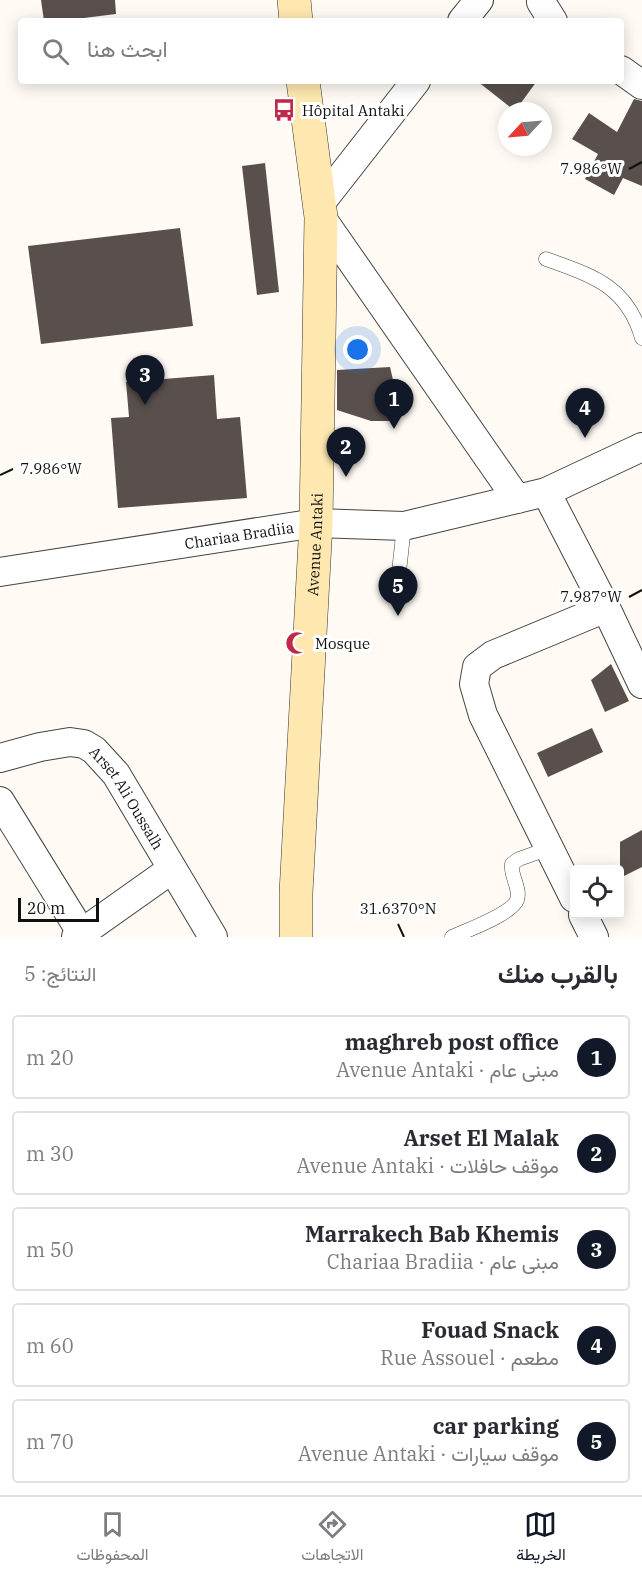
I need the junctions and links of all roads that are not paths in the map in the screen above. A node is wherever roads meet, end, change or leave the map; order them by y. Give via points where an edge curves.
1 (294, 0) edge
2 (479, 0) edge
3 (542, 0) edge
4 (296, 18) edge
5 (464, 18) edge
6 (551, 18) edge
7 (624, 72) edge
8 (303, 84) edge
9 (414, 84) edge
10 (642, 85) edge
11 (320, 211) junction
12 (546, 259) dead end
13 (642, 338) edge
14 (642, 447) edge
15 (546, 492) junction
16 (518, 499) junction
17 (316, 523) junction
18 (404, 526) junction
19 (0, 572) edge
20 (398, 581) dead end
21 (606, 608) junction
22 (642, 684) edge
23 (0, 758) edge
24 (0, 801) edge
25 (550, 848) junction
26 (172, 869) junction
27 (570, 890) edge
28 (585, 919) edge
29 (80, 936) edge
30 (213, 937) edge
31 (296, 937) edge
32 (452, 937) edge
33 (594, 937) edge

1 - 4 street
2 - 5 street
3 - 6 street
7 - 10 street
8 - 11 street, Avenue Antaki
9 - 11 street
11 - 16 street via 341,248
11 - 17 street, Avenue Antaki
12 - 13 lane via 589,274 612,288 632,311
14 - 15 street, Chariaa Bradiia
15 - 16 street, Chariaa Bradiia
15 - 21 street
16 - 18 street, Chariaa Bradiia
17 - 18 street, Chariaa Bradiia
17 - 19 street, Chariaa Bradiia
17 - 31 street, Avenue Antaki
18 - 20 lane
21 - 22 street
21 - 25 street via 493,655 477,667 474,684 483,715
23 - 26 street, Arset Ali Oussalh via 70,742 94,750 116,774
24 - 29 street
25 - 27 street
25 - 32 lane via 512,864 517,897 513,905
26 - 29 street
26 - 30 street, Arset Ali Oussalh
28 - 33 street

